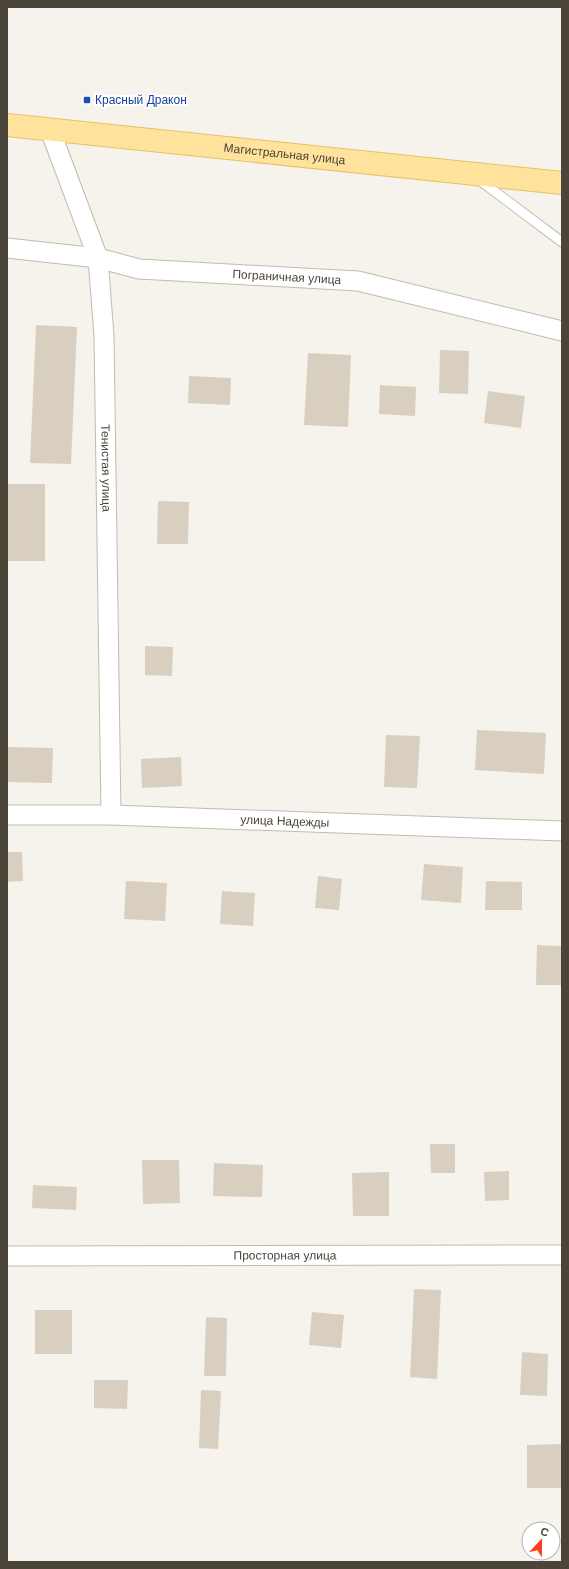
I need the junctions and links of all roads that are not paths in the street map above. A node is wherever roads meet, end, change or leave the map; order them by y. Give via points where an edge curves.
1 (7, 125) edge
2 (50, 130) junction
3 (472, 175) junction
4 (562, 183) edge
5 (562, 242) edge
6 (7, 248) edge
7 (98, 258) junction
8 (562, 331) edge
9 (7, 815) edge
10 (111, 815) junction
11 (562, 831) edge
12 (562, 1255) edge
13 (7, 1256) edge

1 - 2 main road, Магистральная улица
2 - 3 main road, Магистральная улица
2 - 7 street, Тенистая улица
3 - 4 main road, Магистральная улица
3 - 5 lane
6 - 7 street, Пограничная улица
7 - 8 street, Пограничная улица via 139,269 358,281
7 - 10 street, Тенистая улица via 104,336
9 - 10 street, улица Надежды
10 - 11 street, улица Надежды
12 - 13 street, Просторная улица

